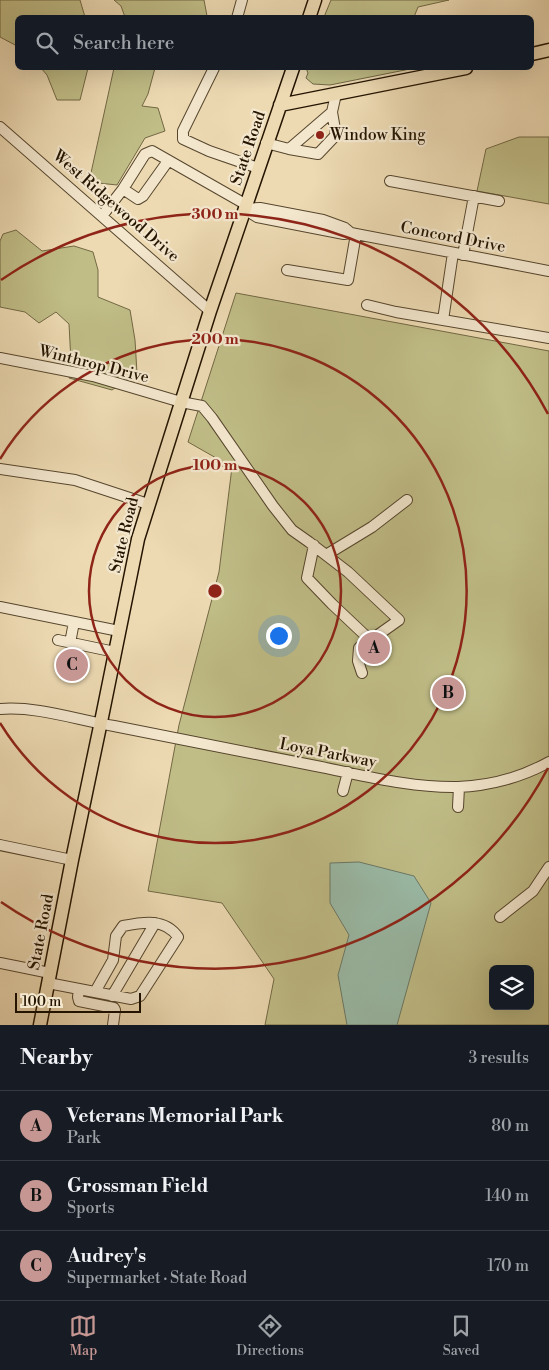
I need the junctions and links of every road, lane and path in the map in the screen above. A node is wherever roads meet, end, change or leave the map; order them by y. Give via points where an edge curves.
1 (242, 0) edge
2 (315, 0) edge
3 (238, 15) edge
4 (310, 15) edge
5 (549, 50) edge
6 (534, 54) edge
7 (213, 70) edge
8 (292, 70) edge
9 (456, 70) edge
10 (336, 94) junction
11 (280, 105) junction
12 (332, 112) junction
13 (0, 127) edge
14 (266, 143) junction
15 (289, 149) junction
16 (168, 161) junction
17 (258, 168) junction
18 (390, 181) dead end
19 (123, 189) junction
20 (474, 196) junction
21 (499, 201) dead end
22 (245, 206) junction
23 (102, 216) junction
24 (354, 234) junction
25 (458, 254) junction
26 (287, 270) dead end
27 (549, 271) edge
28 (367, 305) dead end
29 (210, 311) junction
30 (442, 320) junction
31 (549, 338) edge
32 (0, 358) edge
33 (181, 402) junction
34 (0, 469) edge
35 (407, 500) dead end
36 (148, 504) junction
37 (314, 545) junction
38 (326, 554) junction
39 (0, 607) edge
40 (74, 622) junction
41 (119, 631) junction
42 (58, 640) dead end
43 (369, 640) junction
44 (70, 643) junction
45 (115, 652) junction
46 (362, 673) dead end
47 (0, 709) edge
48 (100, 724) junction
49 (549, 762) edge
50 (348, 772) junction
51 (459, 787) junction
52 (343, 791) dead end
53 (458, 807) dead end
54 (0, 845) edge
55 (72, 860) junction
56 (549, 866) edge
57 (500, 917) dead end
58 (155, 923) junction
59 (0, 963) edge
60 (49, 978) junction
61 (79, 989) junction
62 (95, 992) junction
63 (113, 996) junction
64 (114, 1009) junction
65 (40, 1025) edge
66 (113, 1025) edge

1 - 3 street
2 - 4 main road
5 - 6 main road
7 - 17 street via 183,131 183,139
8 - 11 main road, State Road
9 - 10 main road
10 - 11 main road
10 - 12 street
11 - 14 main road, State Road
12 - 15 street
12 - 15 street via 336,135 318,154
13 - 23 street, West Ridgewood Drive
14 - 15 street
14 - 17 main road, State Road
16 - 19 street via 144,196 138,199
16 - 19 street, Concord Drive via 152,151 145,154
16 - 22 street, Concord Drive
17 - 22 main road, State Road
18 - 20 street
19 - 23 street
20 - 21 street
20 - 25 street
22 - 24 street, Concord Drive via 257,217
22 - 29 main road, State Road
23 - 29 street, West Ridgewood Drive
24 - 25 street, Concord Drive
24 - 26 street via 348,280
25 - 27 street, Concord Drive
25 - 30 street
28 - 30 street
29 - 33 main road, State Road
30 - 31 street
32 - 33 street, Winthrop Drive via 93,376
33 - 36 main road, State Road
33 - 37 street, Winthrop Drive via 202,406 292,530
34 - 36 street via 75,480
35 - 38 street via 372,527
36 - 41 main road, State Road
37 - 38 street, Winthrop Drive
37 - 43 street via 307,578
38 - 43 street, Winthrop Drive via 399,620
39 - 40 street
40 - 41 street
40 - 44 street
41 - 45 main road, State Road
42 - 44 street
43 - 46 street via 359,648 358,661
44 - 45 street
45 - 48 main road, State Road
47 - 48 street, Loya Parkway via 31,709
48 - 50 street, Loya Parkway
48 - 55 main road, State Road
49 - 51 street, Loya Parkway via 501,781
50 - 51 street, Loya Parkway via 407,783
50 - 52 street
51 - 53 street
54 - 55 street
55 - 60 main road, State Road
56 - 57 street via 533,891
58 - 62 street via 123,926 116,936 113,960
58 - 63 street
58 - 63 street via 174,931 178,937 140,996 131,999
59 - 60 street
60 - 61 street
60 - 65 main road, State Road
61 - 62 street
61 - 64 street via 79,1001
62 - 63 street
63 - 64 street
64 - 66 street

